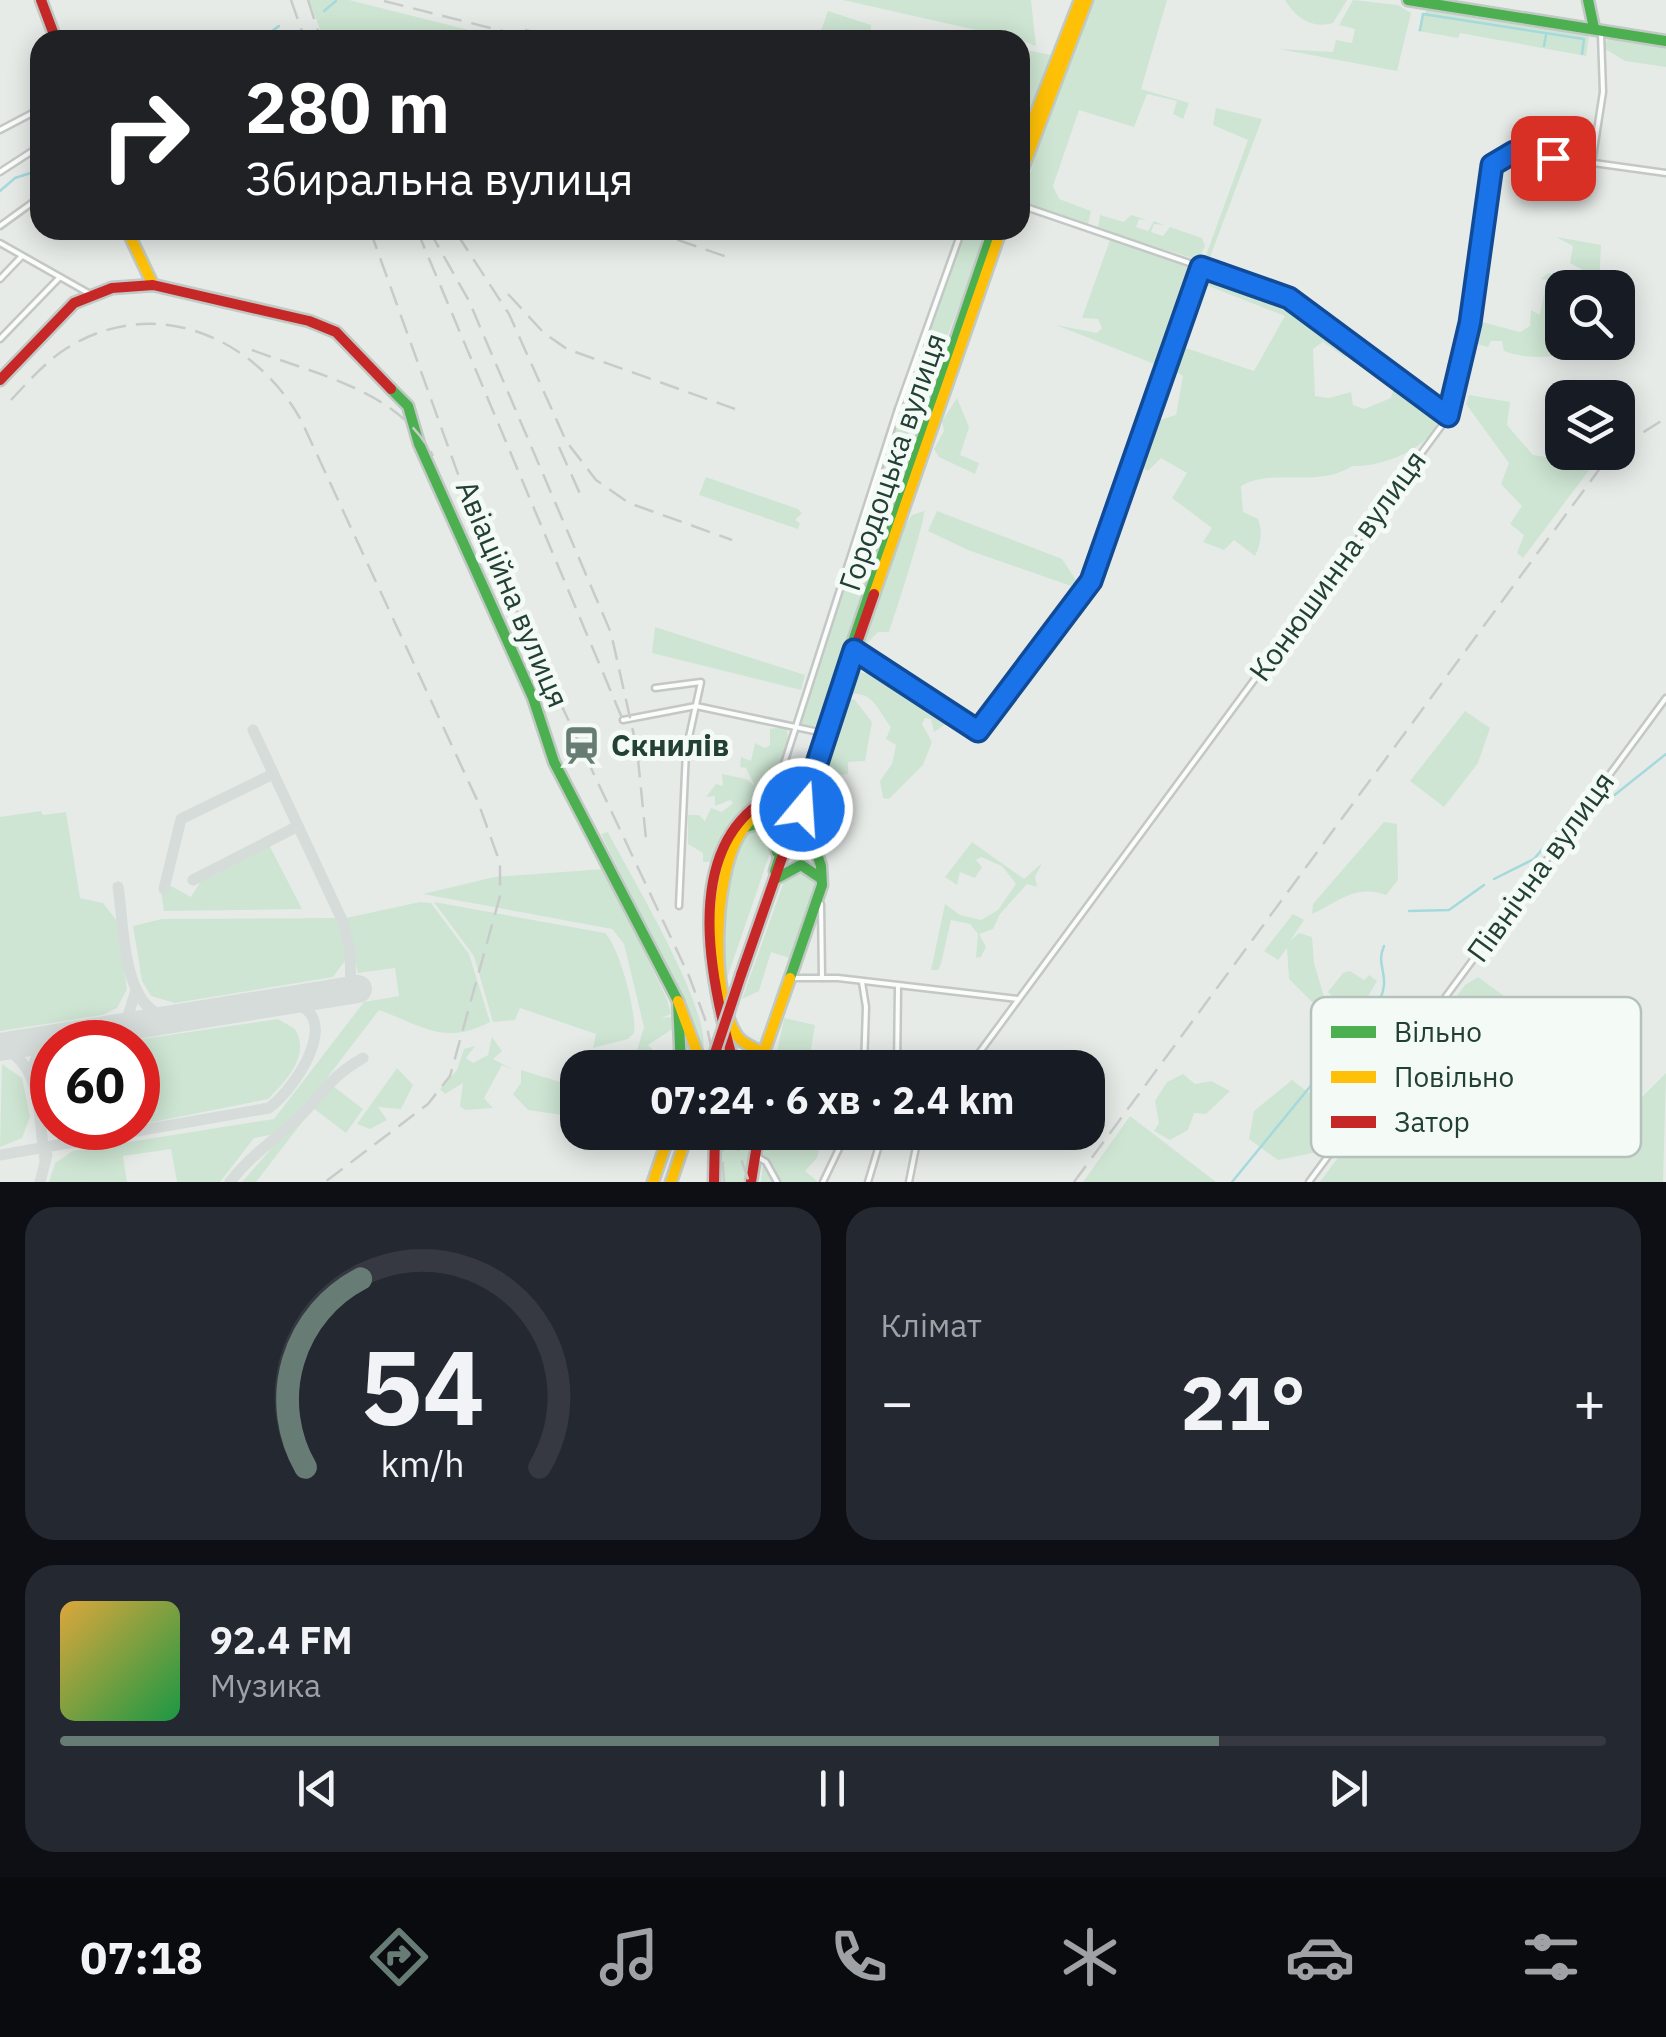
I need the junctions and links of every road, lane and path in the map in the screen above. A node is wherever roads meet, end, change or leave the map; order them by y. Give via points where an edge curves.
1 (41, 0) edge
2 (1080, 0) edge
3 (1087, 0) edge
4 (1408, 0) edge
5 (1588, 0) edge
6 (52, 30) edge
7 (1598, 31) junction
8 (1666, 40) edge
9 (30, 114) edge
10 (1030, 128) edge
11 (0, 130) edge
12 (1030, 150) edge
13 (30, 152) edge
14 (1592, 163) junction
15 (0, 172) edge
16 (1666, 174) edge
17 (30, 204) edge
18 (1030, 208) edge
19 (0, 226) edge
20 (132, 240) edge
21 (958, 240) edge
22 (993, 240) edge
23 (0, 243) edge
24 (22, 256) junction
25 (1201, 267) junction
26 (60, 278) junction
27 (0, 279) edge
28 (153, 285) junction
29 (90, 294) junction
30 (0, 338) edge
31 (0, 380) edge
32 (898, 408) junction
33 (1448, 416) junction
34 (929, 424) junction
35 (851, 649) junction
36 (655, 688) dead end
37 (1666, 698) edge
38 (696, 706) junction
39 (623, 720) dead end
40 (794, 726) junction
41 (818, 732) junction
42 (803, 778) junction
43 (774, 795) junction
44 (802, 809) junction
45 (746, 826) junction
46 (777, 856) junction
47 (773, 880) junction
48 (822, 885) junction
49 (822, 904) dead end
50 (680, 906) dead end
51 (790, 978) junction
52 (822, 978) junction
53 (862, 982) junction
54 (898, 987) junction
55 (1445, 997) edge
56 (1018, 999) junction
57 (678, 1000) junction
58 (766, 1040) junction
59 (751, 1046) junction
60 (682, 1050) edge
61 (697, 1050) edge
62 (711, 1050) edge
63 (732, 1050) edge
64 (744, 1050) edge
65 (758, 1050) edge
66 (765, 1050) edge
67 (865, 1050) edge
68 (899, 1050) edge
69 (981, 1050) edge
70 (664, 1150) edge
71 (682, 1150) edge
72 (715, 1150) edge
73 (838, 1150) edge
74 (878, 1150) edge
75 (916, 1150) edge
76 (756, 1152) joint
77 (1327, 1157) edge
78 (653, 1182) edge
79 (671, 1182) edge
80 (714, 1182) edge
81 (752, 1182) edge
82 (777, 1182) edge
83 (823, 1182) edge
84 (868, 1182) edge
85 (910, 1182) edge
86 (1309, 1182) edge

1 - 6 main road
2 - 10 main road
3 - 12 main road
4 - 7 main road
5 - 7 main road
7 - 8 main road
7 - 14 street via 1603,92
9 - 11 street
13 - 15 street
14 - 16 street, Конюшинна вулиця
14 - 33 street, Конюшинна вулиця via 1514,152 1492,165 1470,323
17 - 19 street
18 - 25 street
20 - 28 main road
21 - 32 street
22 - 34 main road, Городоцька вулиця
23 - 24 street
24 - 26 street
24 - 27 street
25 - 33 street via 1289,298
25 - 35 street via 1091,581 978,731
26 - 29 street
26 - 30 street
28 - 29 main road, Авіаційна вулиця
28 - 57 main road, Авіаційна вулиця via 330,329 408,406 537,706 546,744
29 - 31 main road via 60,315
32 - 34 street
32 - 40 street
33 - 56 street, Конюшинна вулиця
34 - 35 main road, Городоцька вулиця
35 - 41 main road, Городоцька вулиця
35 - 44 main road, Городоцька вулиця
36 - 38 street via 701,682
37 - 55 street, Північна вулиця
38 - 39 street
38 - 40 street
38 - 50 street via 686,751
40 - 41 street
40 - 43 street
41 - 42 main road, Городоцька вулиця
42 - 43 main road
42 - 46 main road, Городоцька вулиця
43 - 45 main road
43 - 63 main road via 733,826 714,900 711,950
44 - 47 main road, Городоцька вулиця
44 - 48 main road
45 - 46 main road via 771,832
45 - 59 main road via 727,868 718,949 733,1028
46 - 47 main road, Городоцька вулиця
47 - 48 main road via 802,865
47 - 62 main road, Городоцька вулиця, bridge
48 - 51 main road
49 - 52 street
51 - 52 street
51 - 58 main road
52 - 53 street
53 - 54 street
53 - 67 street
54 - 56 street
54 - 68 street
56 - 69 street, Конюшинна вулиця
57 - 60 main road, Авіаційна вулиця
57 - 61 main road
58 - 59 main road
58 - 66 main road
59 - 64 main road
59 - 65 main road
70 - 78 main road
71 - 79 main road
72 - 80 main road
73 - 83 street
74 - 84 street
75 - 85 street
76 - 81 main road
76 - 82 street
77 - 86 street, Північна вулиця

